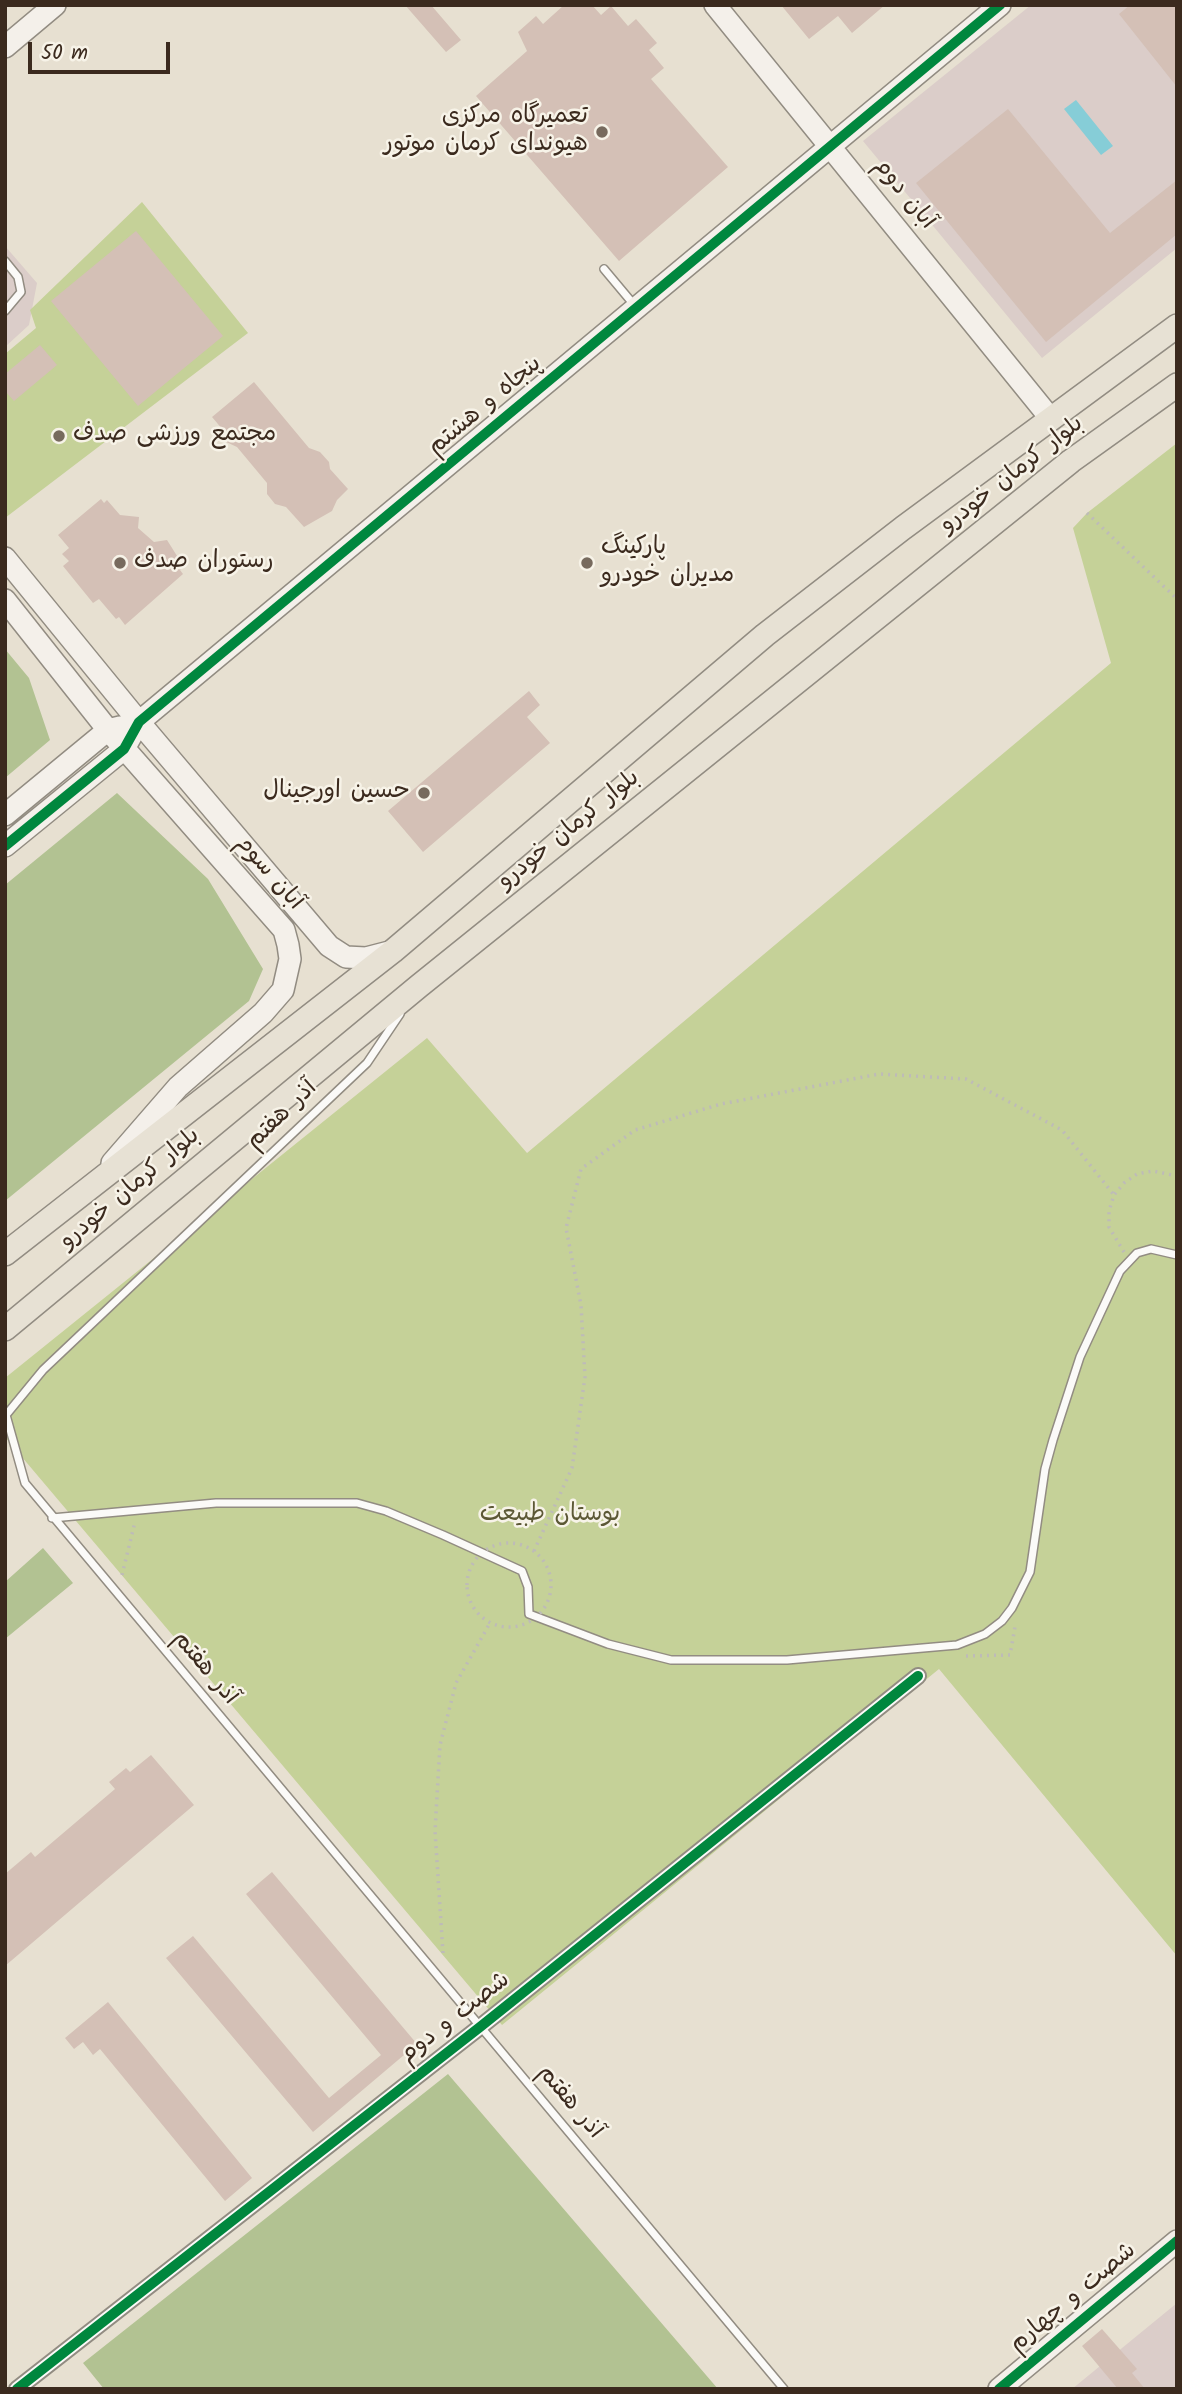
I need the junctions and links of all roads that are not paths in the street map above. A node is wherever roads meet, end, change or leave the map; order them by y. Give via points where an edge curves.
1 (55, 5) edge
2 (715, 5) edge
3 (1000, 5) edge
4 (5, 47) edge
5 (829, 146) junction
6 (5, 261) edge
7 (604, 269) dead end
8 (637, 309) junction
9 (5, 311) edge
10 (1177, 326) edge
11 (1177, 385) edge
12 (1051, 419) junction
13 (5, 558) edge
14 (5, 600) edge
15 (139, 722) junction
16 (108, 730) junction
17 (124, 749) junction
18 (5, 815) edge
19 (5, 846) edge
20 (393, 951) junction
21 (419, 986) junction
22 (98, 1178) junction
23 (5, 1254) edge
24 (1177, 1255) edge
25 (5, 1329) edge
26 (52, 1518) junction
27 (918, 1676) dead end
28 (480, 2027) junction
29 (1177, 2241) edge
30 (17, 2389) edge
31 (784, 2389) edge
32 (999, 2389) edge

1 - 4 street
2 - 5 street, آبان دوم
3 - 5 street, پنجاه و هشتم
5 - 8 street, پنجاه و هشتم
5 - 12 street, آبان دوم
6 - 9 lane via 18,277 21,292
7 - 8 lane
8 - 15 street, پنجاه و هشتم
10 - 12 main road, بلوار کرمان خودرو
11 - 21 main road, بلوار کرمان خودرو via 1071,461
12 - 20 main road, بلوار کرمان خودرو via 765,635
13 - 15 street, آبان سوم
14 - 16 street, آبان سوم
15 - 16 street, پنجاه و هشتم
15 - 17 street, پنجاه و هشتم
15 - 20 street, آبان سوم via 329,946 346,957 366,958
16 - 17 street, آبان سوم
16 - 18 street, پنجاه و هشتم
17 - 19 street, پنجاه و هشتم
17 - 22 street, آبان سوم via 284,930 290,959 283,990 263,1013 178,1087
20 - 22 main road, بلوار کرمان خودرو
21 - 25 main road, بلوار کرمان خودرو
21 - 26 lane, آذر هفتم via 367,1063 43,1370 6,1415 25,1483
22 - 23 main road, بلوار کرمان خودرو
24 - 26 lane via 1151,1249 1137,1253 1120,1271 1080,1357 1053,1440 1030,1572 1012,1608 985,1634 957,1645 722,1662 671,1660 533,1619 522,1571 386,1511 357,1503 216,1503
26 - 28 lane, آذر هفتم
27 - 28 street, شصت و دوم
28 - 30 street, شصت و دوم
28 - 31 lane, آذر هفتم
29 - 32 street, شصت و چهارم

